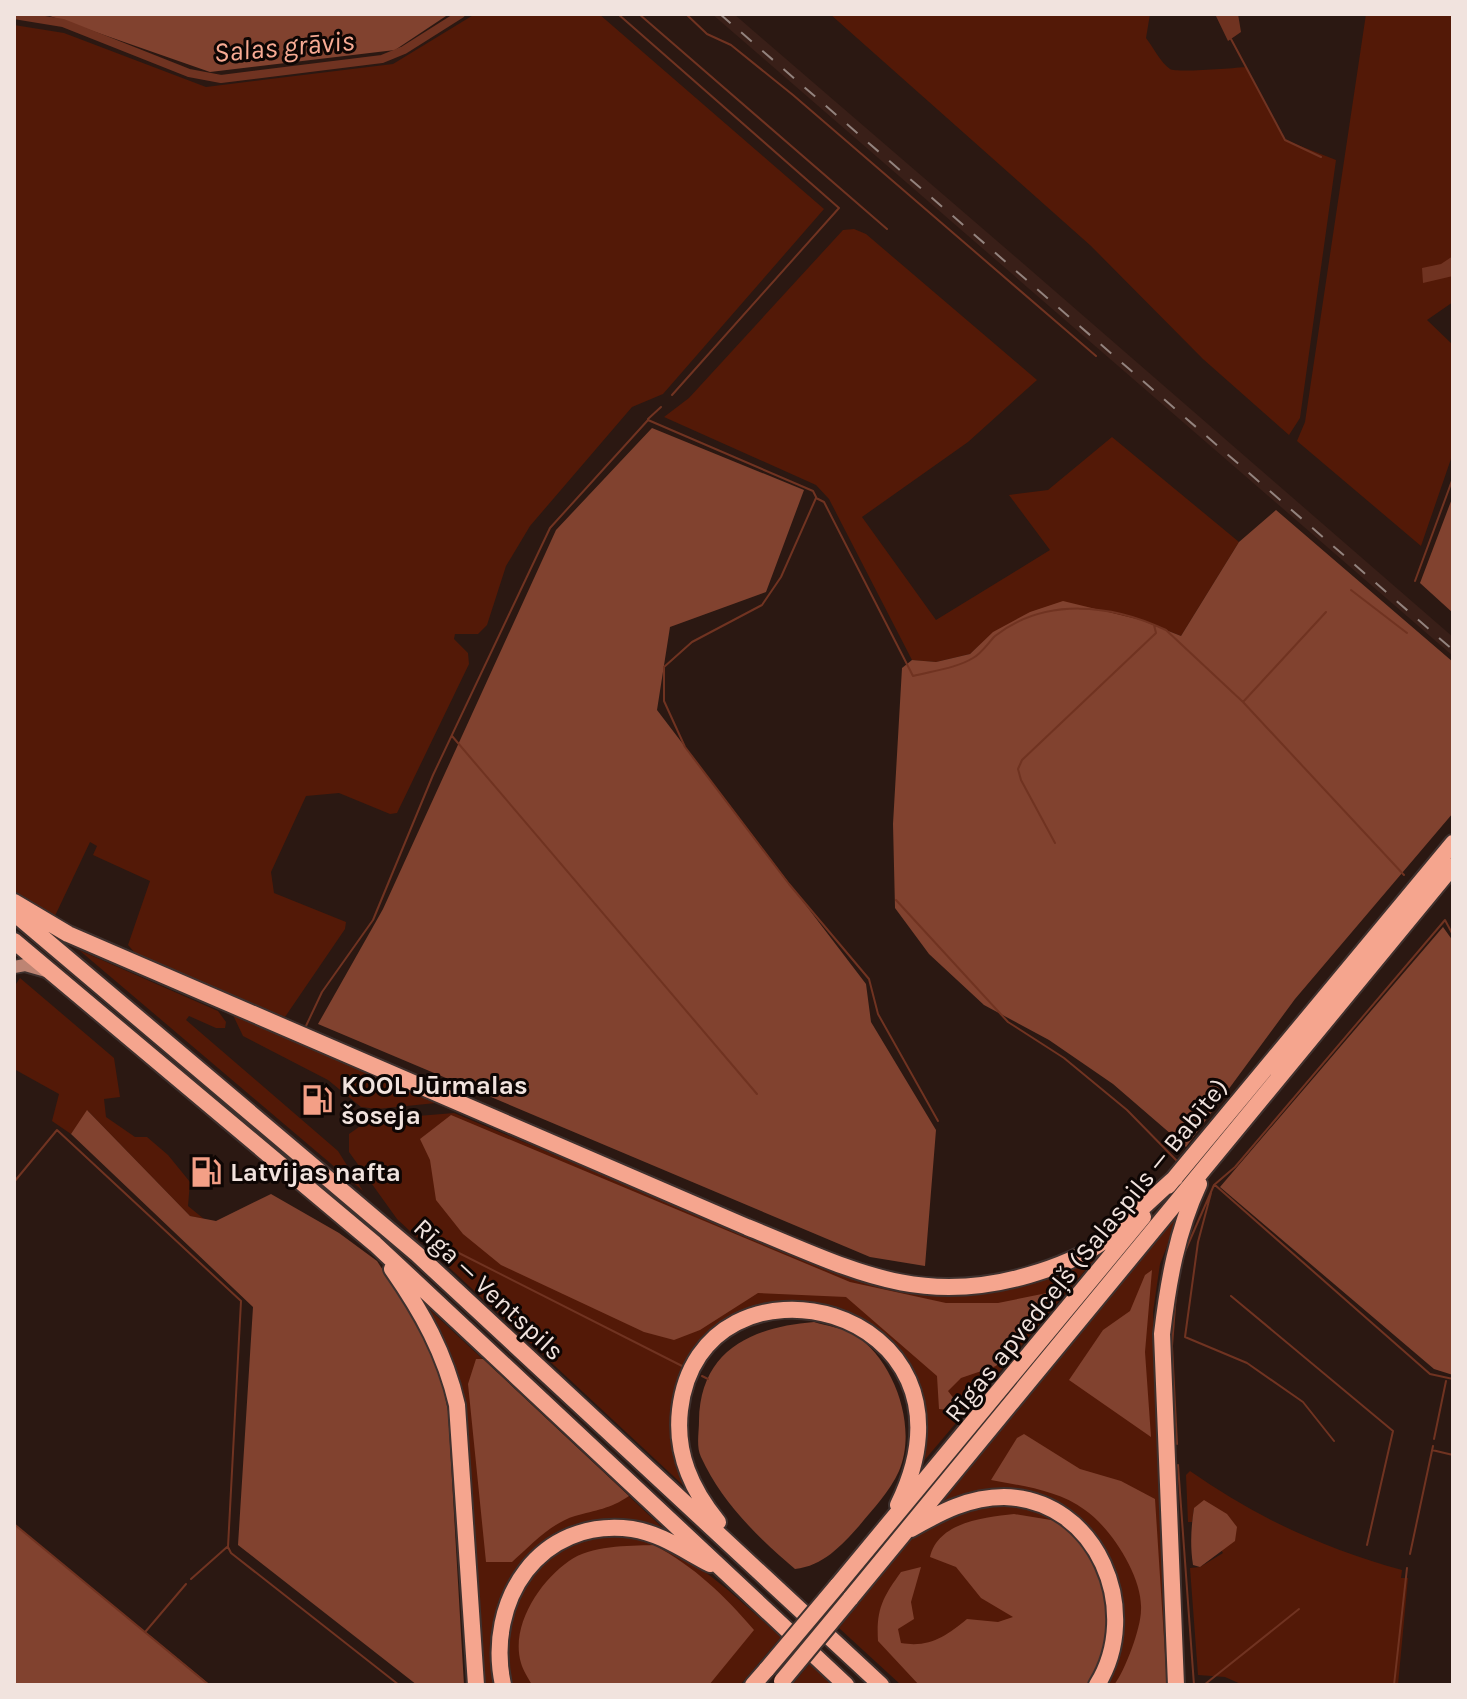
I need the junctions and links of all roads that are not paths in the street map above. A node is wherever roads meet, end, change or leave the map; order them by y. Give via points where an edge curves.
1 (1453, 843) edge
2 (1453, 866) edge
3 (14, 902) edge
4 (14, 913) edge
5 (14, 941) edge
6 (14, 967) edge
7 (57, 974) junction
8 (1215, 1155) junction
9 (1175, 1178) junction
10 (375, 1244) junction
11 (890, 1521) junction
12 (900, 1536) junction
13 (760, 1572) junction
14 (731, 1576) junction
15 (780, 1683) edge
16 (476, 1685) edge
17 (503, 1685) edge
18 (753, 1685) edge
19 (846, 1685) edge
20 (881, 1685) edge
21 (1097, 1685) edge
22 (1176, 1685) edge

1 - 9 highway, Rīgas apvedceļš (Salaspils — Babīte)
2 - 8 highway, Rīgas apvedceļš (Salaspils — Babīte)
3 - 9 highway via 68,934 747,1227 902,1284 982,1288 1049,1269 1101,1243
4 - 13 highway, Rīga — Ventspils via 417,1254
5 - 7 highway, Rīga — Ventspils
6 - 7 main road
7 - 10 highway, Rīga — Ventspils
8 - 12 highway, Rīgas apvedceļš (Salaspils — Babīte)
8 - 22 highway via 1186,1214 1162,1334
9 - 11 highway, Rīgas apvedceļš (Salaspils — Babīte)
10 - 14 highway, Rīga — Ventspils
10 - 16 highway via 429,1326 454,1393
11 - 13 highway via 918,1441 912,1391 897,1360 867,1330 838,1315 790,1309 758,1314 727,1331 701,1355 686,1384 679,1429 693,1487
11 - 18 highway, Rīgas apvedceļš (Salaspils — Babīte), bridge
12 - 15 highway, Rīgas apvedceļš (Salaspils — Babīte), bridge
12 - 21 highway via 948,1508 984,1499 1026,1501 1063,1517 1100,1554 1114,1591 1116,1638
13 - 20 highway, Rīga — Ventspils
14 - 17 highway via 645,1532 605,1529 563,1541 534,1562 510,1594 499,1634
14 - 19 highway, Rīga — Ventspils

